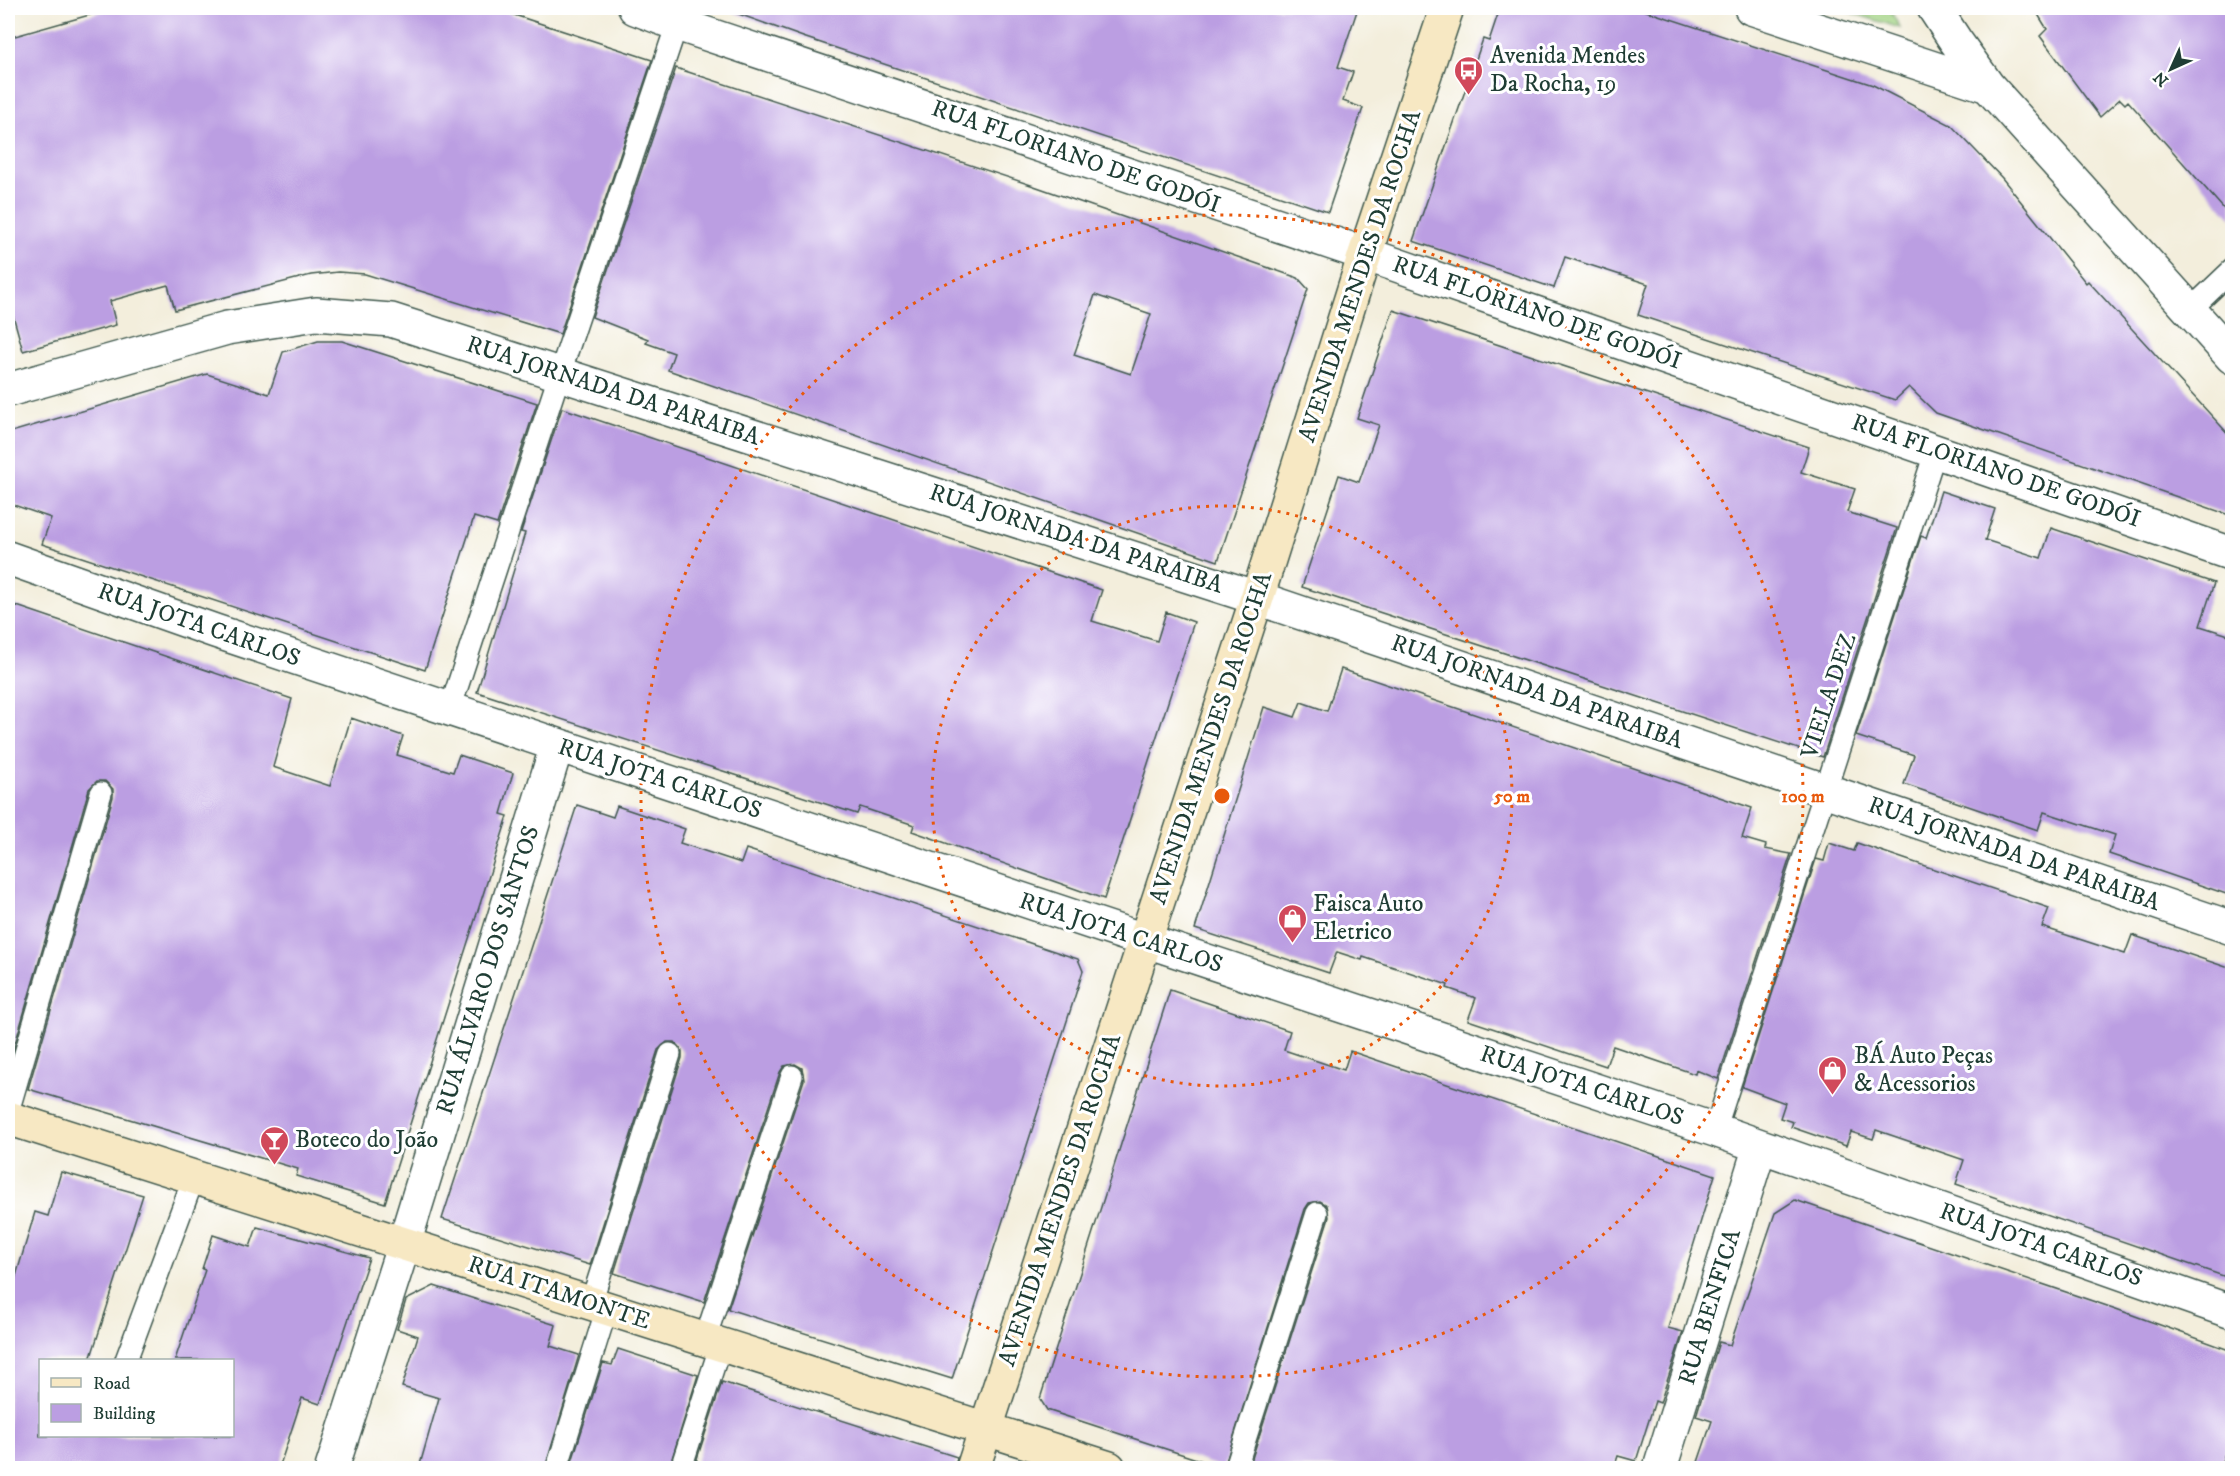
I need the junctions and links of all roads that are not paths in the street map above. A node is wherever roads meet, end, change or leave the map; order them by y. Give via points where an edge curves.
1 (635, 8) edge
2 (1447, 8) edge
3 (1750, 8) edge
4 (1934, 8) edge
5 (677, 24) junction
6 (1988, 86) junction
7 (1365, 254) junction
8 (2232, 270) edge
9 (2190, 310) junction
10 (2232, 357) edge
11 (560, 373) junction
12 (8, 390) edge
13 (1936, 450) junction
14 (2232, 554) edge
15 (8, 558) edge
16 (1257, 598) junction
17 (450, 709) junction
18 (557, 745) junction
19 (1825, 789) junction
20 (101, 793) dead end
21 (2232, 928) edge
22 (1145, 941) junction
23 (670, 1054) dead end
24 (792, 1076) dead end
25 (8, 1112) edge
26 (8, 1118) edge
27 (1715, 1130) junction
28 (1760, 1146) junction
29 (194, 1177) junction
30 (1317, 1213) dead end
31 (404, 1244) junction
32 (599, 1305) junction
33 (2232, 1312) edge
34 (713, 1342) junction
35 (126, 1359) edge
36 (986, 1430) junction
37 (332, 1468) edge
38 (557, 1468) edge
39 (681, 1468) edge
40 (973, 1468) edge
41 (1109, 1468) edge
42 (1236, 1468) edge
43 (1660, 1468) edge

1 - 5 street, RUA FLORIANO DE GODÓI
2 - 7 street, AVENIDA MENDES DA ROCHA
3 - 6 street
4 - 6 street
5 - 7 street, RUA FLORIANO DE GODÓI
5 - 11 lane
6 - 9 street
7 - 13 street, RUA FLORIANO DE GODÓI
7 - 16 street, AVENIDA MENDES DA ROCHA
8 - 9 lane
9 - 10 street
11 - 12 street, RUA JORNADA DA PARAIBA via 391,320 316,314 227,328
11 - 16 street, RUA JORNADA DA PARAIBA
11 - 17 lane
13 - 14 street, RUA FLORIANO DE GODÓI
13 - 19 lane, VIELA DEZ
15 - 17 street, RUA JOTA CARLOS
16 - 19 street, RUA JORNADA DA PARAIBA
16 - 22 street, AVENIDA MENDES DA ROCHA
17 - 18 street, RUA JOTA CARLOS
18 - 22 street, RUA JOTA CARLOS
18 - 31 street, RUA ÁLVARO DOS SANTOS
19 - 21 street, RUA JORNADA DA PARAIBA
19 - 27 lane, VIELA DEZ
20 - 25 lane
22 - 27 street, RUA JOTA CARLOS
22 - 36 street, AVENIDA MENDES DA ROCHA
23 - 32 lane
24 - 34 lane
26 - 29 street, RUA ITAMONTE
27 - 28 street, RUA JOTA CARLOS
28 - 33 street, RUA JOTA CARLOS
28 - 43 street, RUA BENFICA
29 - 31 street, RUA ITAMONTE
29 - 35 lane
30 - 42 lane
31 - 32 street, RUA ITAMONTE
31 - 37 street, RUA ÁLVARO DOS SANTOS
32 - 34 street, RUA ITAMONTE
32 - 38 lane
34 - 36 street, RUA ITAMONTE
34 - 39 lane
36 - 40 street, AVENIDA MENDES DA ROCHA
36 - 41 street, RUA ITAMONTE

